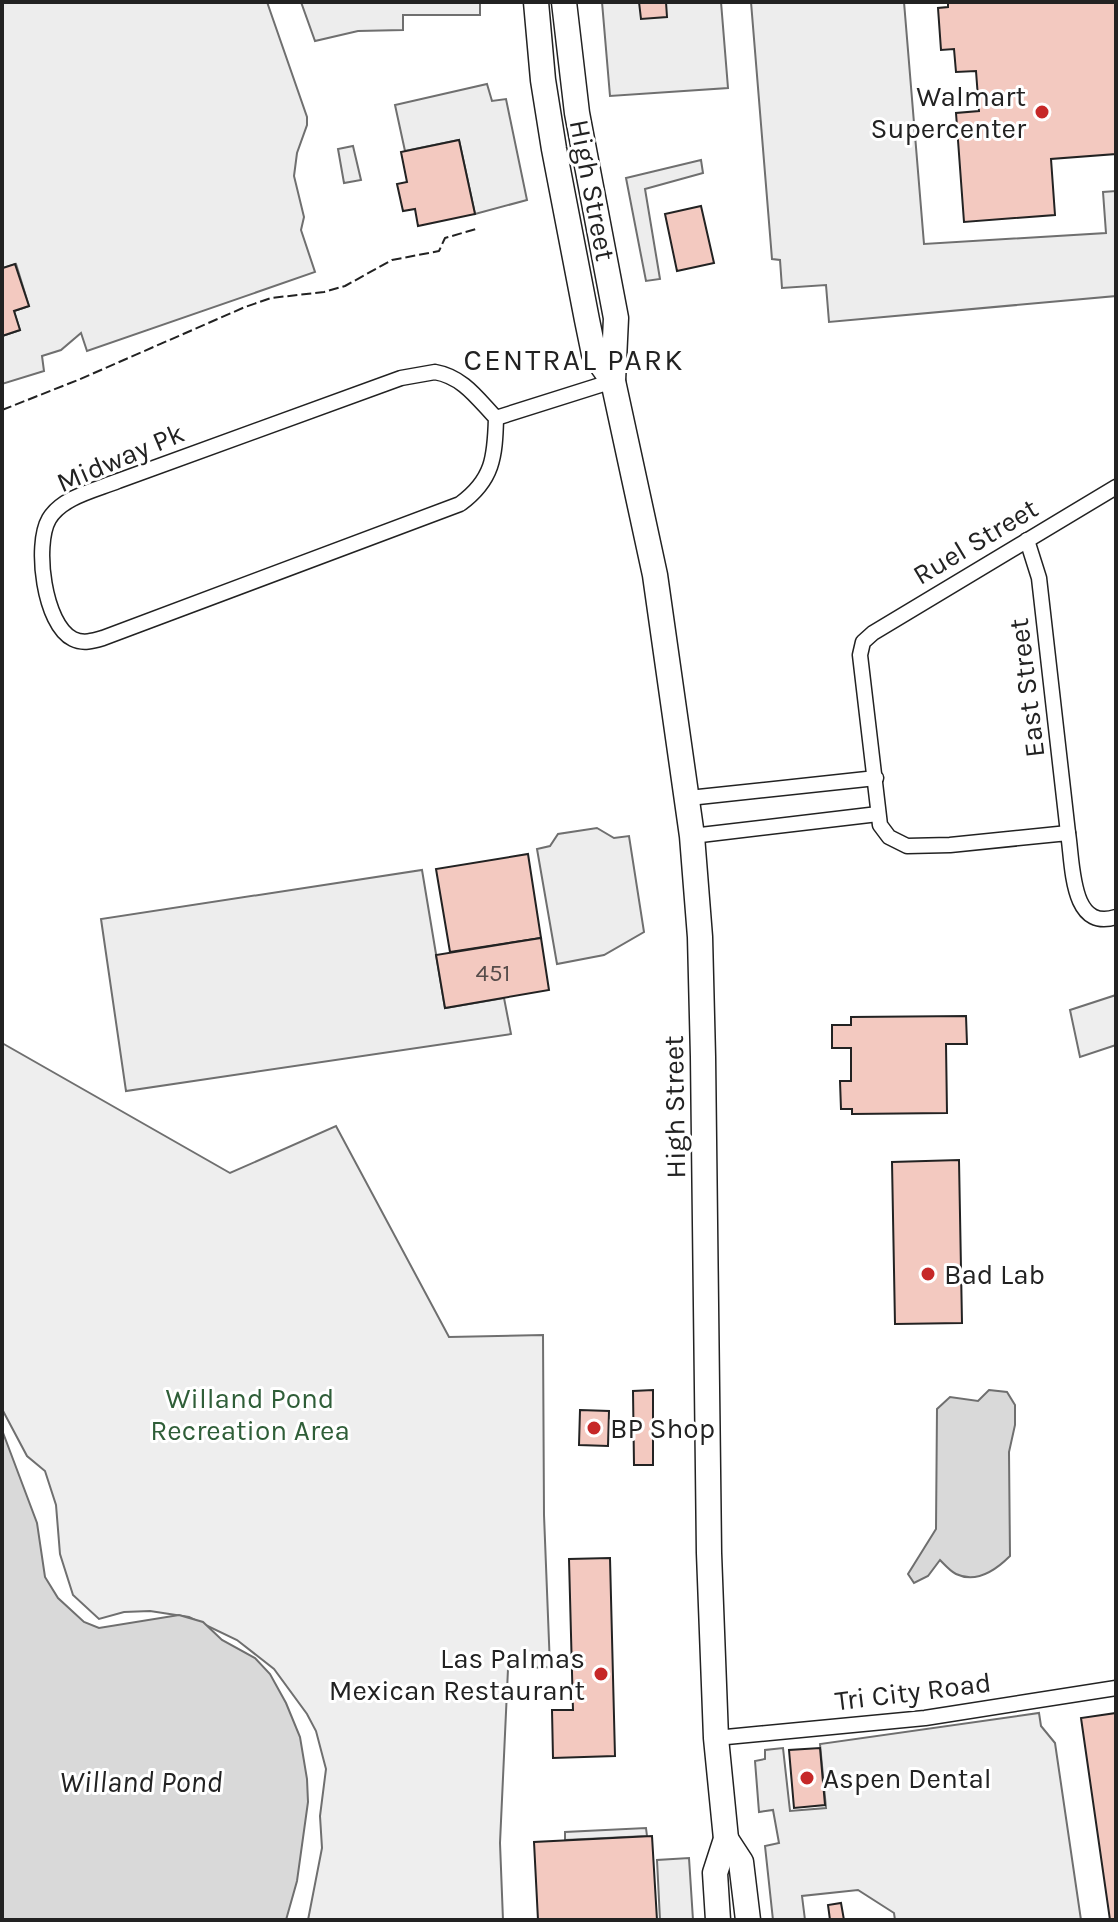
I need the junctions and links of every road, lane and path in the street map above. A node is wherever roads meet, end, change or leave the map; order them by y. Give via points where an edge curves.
1 (536, 2) edge
2 (564, 2) edge
3 (613, 381) junction
4 (496, 418) junction
5 (1116, 487) edge
6 (1027, 540) junction
7 (876, 778) junction
8 (689, 798) junction
9 (878, 814) junction
10 (1068, 833) junction
11 (692, 836) junction
12 (1116, 917) edge
13 (1116, 1688) edge
14 (716, 1738) junction
15 (726, 1839) junction
16 (718, 1920) edge
17 (748, 1920) edge

1 - 3 main road, High Street via 554,149 594,354
2 - 3 main road, High Street via 577,113 616,318
3 - 4 street
3 - 8 main road, High Street via 655,575
4 - 4 street, Midway Pk via 463,382 435,372 419,374 75,498 58,508 44,534 44,579 54,621 74,640 103,638 460,504 486,479
5 - 6 street, Ruel Street
6 - 7 street, Ruel Street via 863,642 860,655
6 - 10 street, East Street via 1039,578
7 - 8 street
7 - 9 street
8 - 11 main road, High Street
9 - 10 street via 889,837 907,846
9 - 11 street
10 - 12 street, East Street via 1079,903 1097,919
11 - 14 main road, High Street via 701,978
13 - 14 street, Tri City Road via 925,1718
14 - 15 main road, High Street
15 - 16 main road via 715,1873
15 - 17 main road via 741,1862

